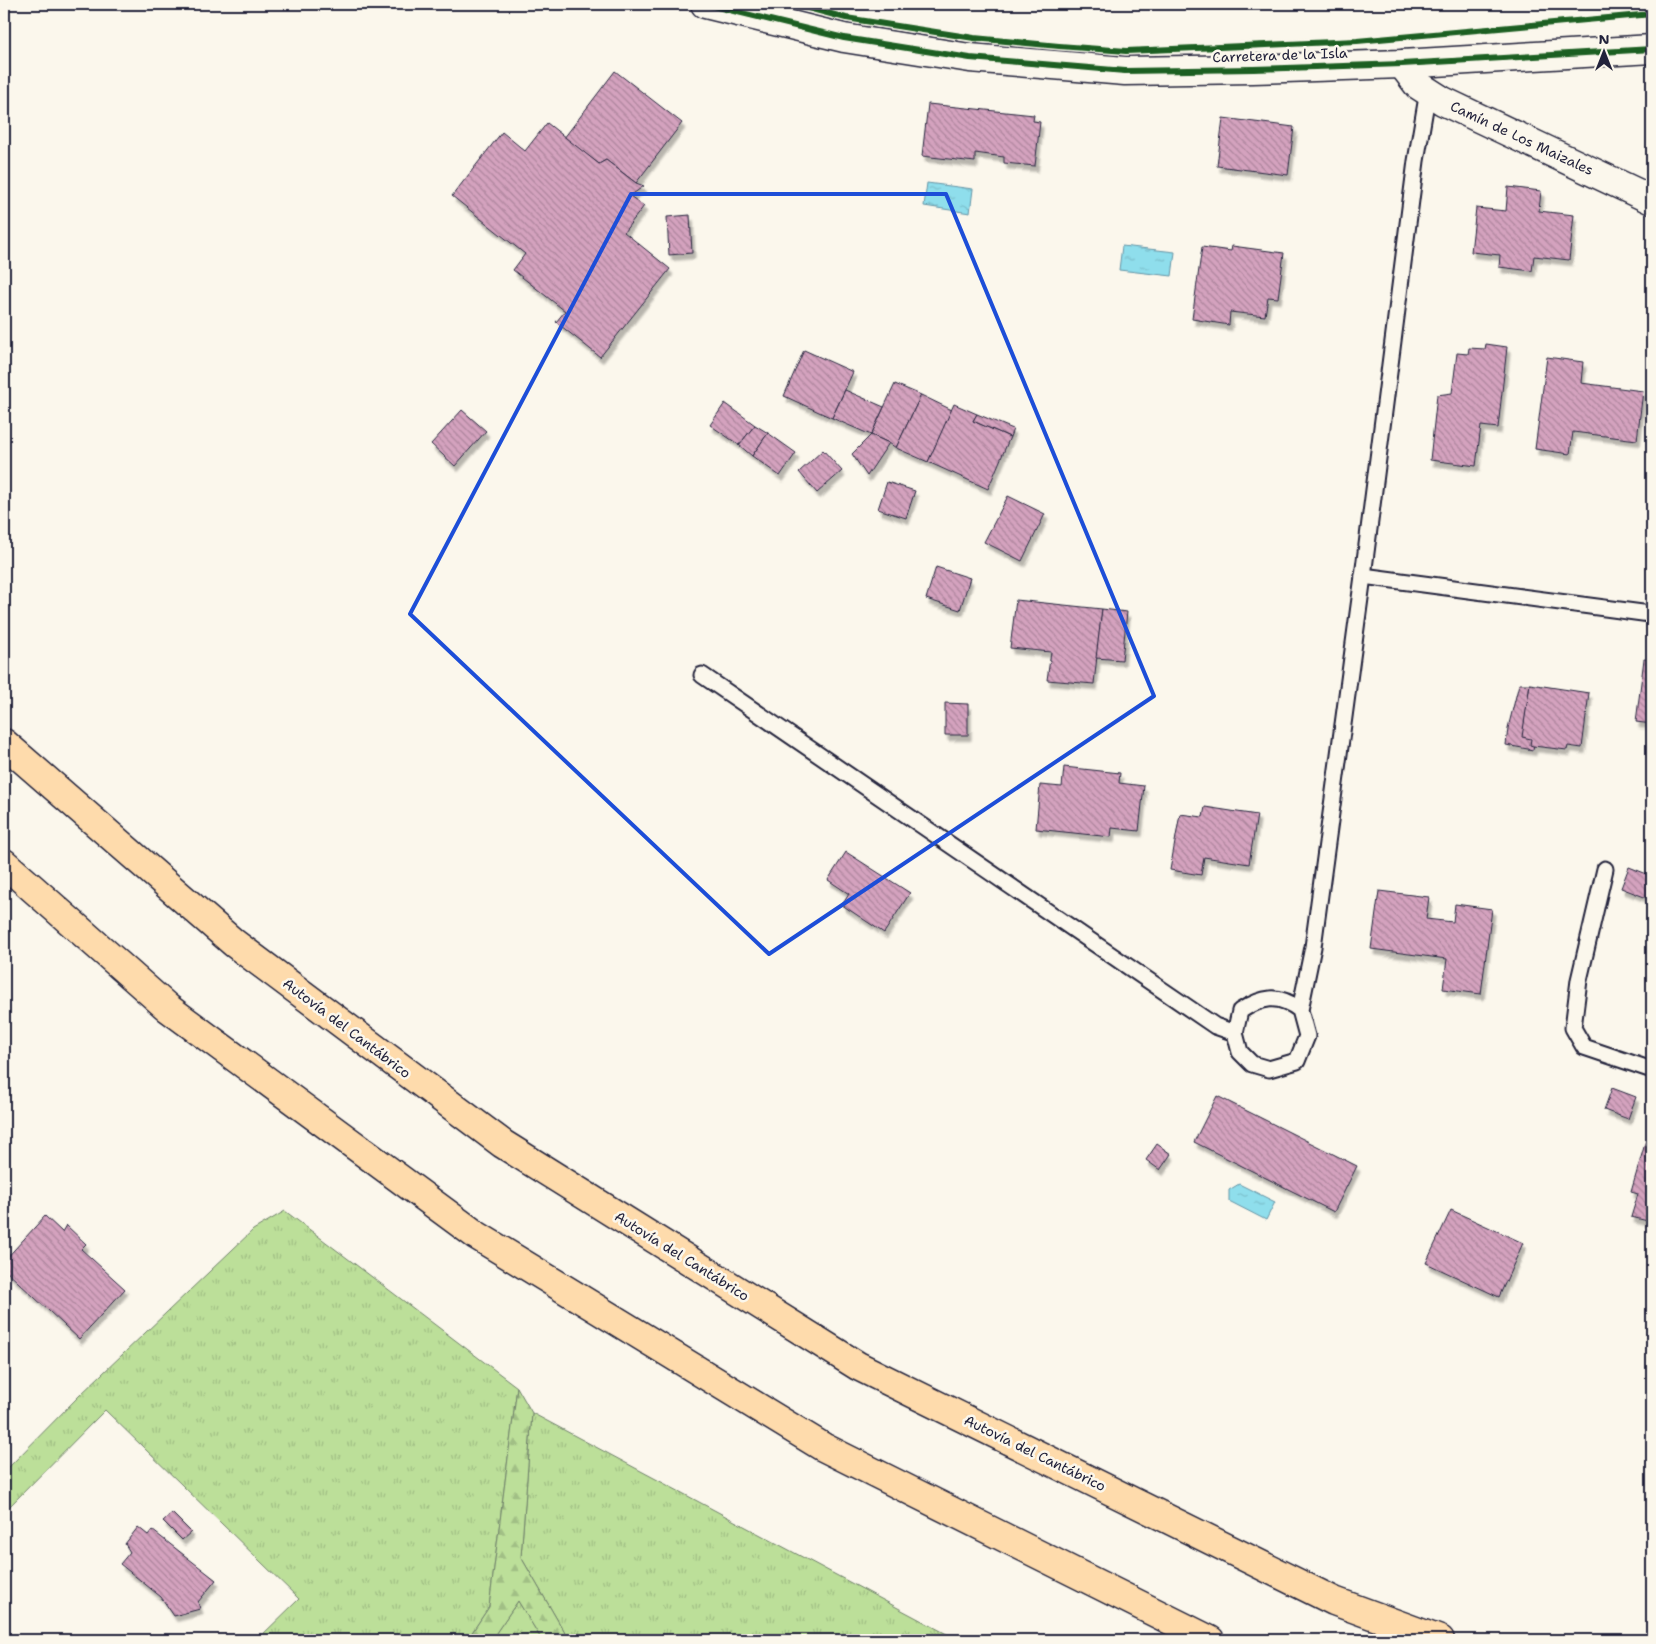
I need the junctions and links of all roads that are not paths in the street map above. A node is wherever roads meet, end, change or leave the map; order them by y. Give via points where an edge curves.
1 (705, 4) edge
2 (1652, 49) edge
3 (1402, 64) junction
4 (1428, 91) junction
5 (1652, 200) edge
6 (1363, 576) junction
7 (1650, 614) dead end
8 (702, 675) dead end
9 (4, 742) edge
10 (4, 863) edge
11 (1605, 869) dead end
12 (1300, 1010) junction
13 (1235, 1033) junction
14 (1652, 1070) edge
15 (1210, 1640) edge
16 (1440, 1640) edge

1 - 3 street, Carretera de la Isla via 844,38 980,59 1125,71
2 - 3 street, Carretera de la Isla
3 - 4 street, Camín de Los Maizales
4 - 5 street, Camín de Los Maizales
4 - 6 lane via 1416,160
6 - 7 lane
6 - 12 lane via 1313,947
8 - 13 lane via 1215,1026
9 - 16 highway, Autovía del Cantábrico via 234,943 511,1150 858,1366 1334,1601
10 - 15 highway via 168,1008 476,1235 823,1447
11 - 14 lane via 1579,980 1573,1028 1584,1046
12 - 13 lane via 1290,1003 1271,998 1255,1001 1240,1011
12 - 13 lane via 1307,1036 1297,1061 1269,1069 1252,1064 1240,1052

